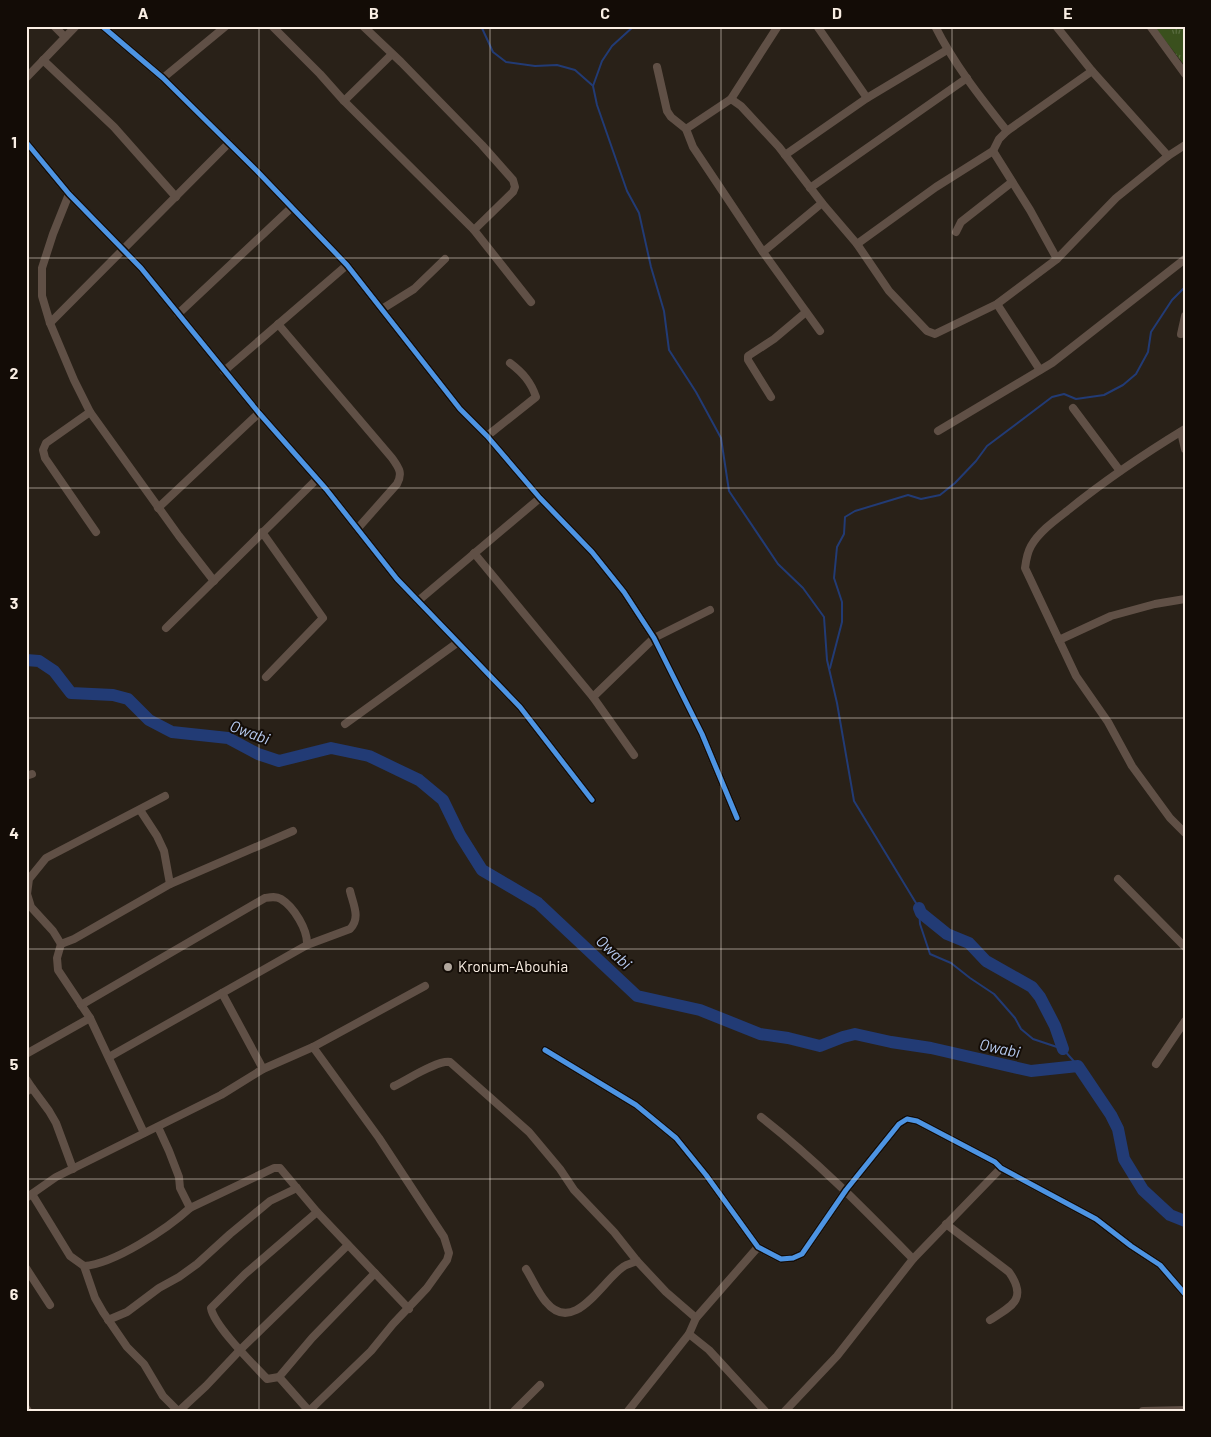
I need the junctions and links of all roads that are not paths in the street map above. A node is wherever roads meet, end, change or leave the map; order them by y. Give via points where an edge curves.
1 (54, 26) edge
2 (76, 26) edge
3 (102, 26) edge
4 (226, 26) edge
5 (272, 26) edge
6 (363, 26) edge
7 (778, 26) edge
8 (817, 26) edge
9 (935, 26) edge
10 (1056, 26) edge
11 (1150, 26) edge
12 (65, 37) junction
13 (947, 50) junction
14 (392, 54) junction
15 (43, 60) junction
16 (657, 67) dead end
17 (1092, 71) junction
18 (1185, 74) edge
19 (26, 78) edge
20 (163, 78) junction
21 (967, 78) junction
22 (866, 98) junction
23 (731, 99) junction
24 (344, 101) junction
25 (686, 129) junction
26 (1007, 130) junction
27 (26, 142) edge
28 (228, 143) junction
29 (1185, 145) edge
30 (993, 151) junction
31 (785, 155) junction
32 (1168, 156) junction
33 (1012, 182) junction
34 (810, 188) junction
35 (69, 194) junction
36 (176, 197) junction
37 (822, 203) junction
38 (291, 208) junction
39 (474, 230) junction
40 (956, 232) dead end
41 (857, 244) junction
42 (124, 250) junction
43 (763, 252) junction
44 (445, 259) dead end
45 (1057, 259) junction
46 (1185, 259) edge
47 (347, 265) junction
48 (531, 302) dead end
49 (997, 304) junction
50 (382, 309) junction
51 (806, 312) junction
52 (178, 314) junction
53 (1185, 316) edge
54 (50, 323) junction
55 (278, 324) junction
56 (820, 331) dead end
57 (1181, 334) dead end
58 (510, 363) dead end
59 (1040, 370) junction
60 (224, 371) junction
61 (771, 397) dead end
62 (1073, 408) dead end
63 (90, 412) junction
64 (259, 414) junction
65 (938, 431) dead end
66 (1183, 431) edge
67 (487, 436) junction
68 (1185, 449) edge
69 (1120, 471) junction
70 (317, 479) junction
71 (540, 498) junction
72 (158, 508) junction
73 (358, 528) junction
74 (96, 532) dead end
75 (262, 532) junction
76 (474, 553) junction
77 (214, 581) junction
78 (1185, 600) edge
79 (418, 601) junction
80 (710, 610) dead end
81 (166, 628) dead end
82 (654, 638) junction
83 (1059, 640) junction
84 (457, 643) junction
85 (266, 677) dead end
86 (593, 697) junction
87 (345, 724) dead end
88 (634, 756) dead end
89 (165, 796) dead end
90 (592, 800) dead end
91 (140, 810) junction
92 (737, 818) dead end
93 (293, 831) dead end
94 (1185, 833) edge
95 (27, 878) edge
96 (1118, 879) dead end
97 (170, 884) junction
98 (350, 892) dead end
99 (62, 944) junction
100 (307, 945) junction
101 (1185, 947) edge
102 (425, 986) dead end
103 (222, 993) junction
104 (81, 1005) junction
105 (90, 1018) junction
106 (1185, 1021) edge
107 (314, 1047) junction
108 (544, 1050) dead end
109 (26, 1054) edge
110 (109, 1057) junction
111 (1156, 1064) dead end
112 (264, 1069) junction
113 (26, 1079) edge
114 (394, 1086) dead end
115 (29, 1090) edge
116 (761, 1117) dead end
117 (158, 1127) junction
118 (144, 1133) junction
119 (1001, 1168) junction
120 (73, 1169) junction
121 (297, 1188) junction
122 (846, 1190) junction
123 (29, 1196) edge
124 (190, 1208) junction
125 (317, 1212) junction
126 (946, 1224) junction
127 (348, 1245) junction
128 (758, 1247) junction
129 (913, 1259) junction
130 (637, 1261) junction
131 (84, 1266) junction
132 (26, 1268) edge
133 (526, 1269) dead end
134 (375, 1273) junction
135 (1185, 1294) edge
136 (50, 1305) dead end
137 (409, 1309) junction
138 (696, 1318) junction
139 (108, 1320) junction
140 (990, 1320) dead end
141 (689, 1334) junction
142 (240, 1350) junction
143 (278, 1377) junction
144 (540, 1385) dead end
145 (636, 1402) junction
146 (1185, 1410) edge
147 (178, 1411) edge
148 (309, 1411) edge
149 (514, 1411) edge
150 (628, 1411) edge
151 (638, 1411) edge
152 (765, 1411) edge
153 (785, 1411) edge
154 (1143, 1411) edge

1 - 12 street
2 - 12 street
3 - 20 street
4 - 20 street
5 - 24 street
6 - 14 street
7 - 23 street
8 - 22 street
9 - 13 street
10 - 17 street
11 - 18 street
12 - 15 street
13 - 21 street
13 - 22 street
14 - 24 street
14 - 39 street via 513,180 513,192
15 - 19 street
15 - 36 street via 114,127
16 - 25 street via 666,110
17 - 26 street
17 - 32 street
20 - 28 street
21 - 26 street
21 - 34 street
22 - 31 street
23 - 25 street
23 - 31 street
24 - 39 street
25 - 43 street via 693,147
26 - 30 street
27 - 35 street
28 - 36 street
28 - 38 street
29 - 32 street
30 - 33 street
30 - 41 street
31 - 34 street
32 - 45 street via 1116,198
33 - 40 street via 961,222
33 - 45 street
34 - 37 street
35 - 42 street
35 - 54 street via 42,268 42,296
36 - 42 street
37 - 41 street
37 - 43 street
38 - 47 street
38 - 52 street
39 - 48 street
41 - 49 street via 889,291 928,331 935,334
42 - 52 street
42 - 54 street
43 - 51 street
44 - 50 street via 414,289
45 - 49 street
46 - 59 street
47 - 50 street
47 - 55 street
49 - 59 street
50 - 67 street via 460,409
51 - 56 street
51 - 61 street via 748,356
52 - 60 street
53 - 57 street
54 - 63 street
55 - 60 street
55 - 73 street via 400,470 397,484
58 - 67 street via 523,373 536,397
59 - 65 street
60 - 64 street
62 - 69 street
63 - 72 street
63 - 74 street via 46,443 43,450 45,458
64 - 70 street
64 - 72 street
66 - 68 street
66 - 69 street
67 - 71 street
69 - 83 street via 1047,528 1026,557 1025,568
70 - 73 street
70 - 75 street
71 - 76 street
71 - 82 street via 592,552 624,592
72 - 77 street
73 - 79 street
75 - 77 street
75 - 85 street via 322,616
76 - 79 street
76 - 86 street
77 - 81 street
78 - 83 street via 1111,616
79 - 84 street
80 - 82 street
82 - 86 street
82 - 92 street via 702,734
83 - 94 street via 1076,676 1108,722 1132,766
84 - 87 street
84 - 90 street via 520,707
86 - 88 street
89 - 91 street
91 - 95 street via 46,858
91 - 97 street via 164,851
93 - 97 street
95 - 99 street via 31,907
96 - 101 street
97 - 99 street
98 - 100 street via 356,917 354,925
99 - 104 street via 57,958 58,970
100 - 103 street
100 - 104 street via 303,927 292,909 282,899 265,898
102 - 107 street
103 - 110 street
103 - 112 street
104 - 105 street
105 - 109 street
105 - 110 street
106 - 111 street
107 - 112 street
107 - 137 street via 444,1237 449,1253 447,1260
108 - 128 street via 636,1105 676,1138
110 - 118 street
112 - 117 street
113 - 115 street
114 - 130 street via 450,1062 529,1132 574,1190
115 - 120 street via 52,1117
116 - 122 street
117 - 118 street
117 - 124 street
118 - 120 street
119 - 122 street via 917,1121 907,1119 899,1124
119 - 126 street
119 - 135 street via 1096,1219 1160,1265
120 - 123 street
121 - 124 street via 276,1167
121 - 125 street
121 - 139 street via 270,1201 179,1277 127,1312
122 - 128 street via 802,1254 781,1259
122 - 129 street
123 - 131 street via 70,1256
124 - 131 street via 138,1244 102,1263
125 - 127 street
125 - 142 street via 211,1308
126 - 129 street
126 - 140 street via 1009,1272 1016,1283 1015,1303
127 - 134 street
127 - 142 street
128 - 138 street
129 - 153 street via 837,1356
130 - 133 street via 624,1266 582,1307 570,1313 558,1312 547,1303
130 - 138 street
131 - 139 street via 95,1298
132 - 136 street
134 - 137 street
134 - 143 street
137 - 148 street
138 - 141 street
139 - 147 street via 144,1364 163,1396
141 - 145 street
141 - 152 street via 709,1350
142 - 143 street via 267,1379
142 - 147 street
143 - 148 street
144 - 149 street
145 - 150 street
145 - 151 street
146 - 154 street

